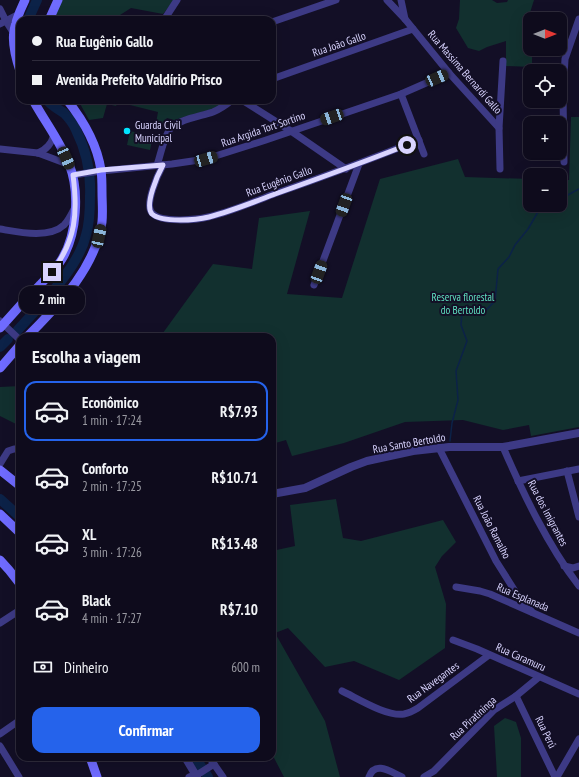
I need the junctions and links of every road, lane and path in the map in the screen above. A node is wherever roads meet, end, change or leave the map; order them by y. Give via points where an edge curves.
1 (25, 0) edge
2 (58, 0) edge
3 (177, 0) edge
4 (336, 0) edge
5 (387, 0) edge
6 (401, 0) edge
7 (0, 8) edge
8 (16, 16) junction
9 (51, 16) edge
10 (166, 16) edge
11 (405, 19) junction
12 (579, 19) edge
13 (276, 21) edge
14 (3, 22) edge
15 (413, 29) junction
16 (13, 32) junction
17 (16, 59) edge
18 (503, 61) dead end
19 (449, 73) junction
20 (276, 78) edge
21 (401, 94) junction
22 (35, 104) edge
23 (70, 104) edge
24 (226, 104) edge
25 (248, 104) edge
26 (499, 128) junction
27 (292, 131) junction
28 (54, 135) junction
29 (419, 140) junction
30 (0, 149) edge
31 (38, 153) junction
32 (424, 154) dead end
33 (564, 162) dead end
34 (359, 164) junction
35 (70, 165) junction
36 (157, 165) junction
37 (346, 169) junction
38 (500, 169) dead end
39 (97, 171) junction
40 (76, 174) junction
41 (156, 179) junction
42 (76, 206) junction
43 (0, 229) edge
44 (314, 285) dead end
45 (1, 324) edge
46 (31, 333) edge
47 (16, 337) edge
48 (16, 350) edge
49 (0, 368) edge
50 (579, 433) edge
51 (503, 447) junction
52 (439, 448) junction
53 (16, 449) edge
54 (0, 464) edge
55 (579, 469) edge
56 (0, 470) edge
57 (567, 471) junction
58 (518, 481) junction
59 (16, 483) edge
60 (276, 493) edge
61 (0, 514) edge
62 (579, 517) edge
63 (16, 529) edge
64 (0, 560) edge
65 (564, 566) junction
66 (579, 566) edge
67 (16, 579) edge
68 (579, 586) edge
69 (456, 587) dead end
70 (532, 612) junction
71 (16, 613) edge
72 (0, 623) edge
73 (579, 634) edge
74 (453, 640) dead end
75 (489, 655) junction
76 (539, 677) junction
77 (342, 691) dead end
78 (579, 694) edge
79 (516, 696) junction
80 (16, 723) edge
81 (0, 734) edge
82 (579, 739) edge
83 (0, 746) edge
84 (91, 761) edge
85 (98, 761) edge
86 (187, 761) edge
87 (211, 762) edge
88 (196, 775) edge
89 (19, 777) edge
90 (97, 777) edge
91 (103, 777) edge
92 (223, 777) edge
93 (369, 777) edge
94 (402, 777) edge
95 (424, 777) edge
96 (556, 777) edge

1 - 8 main road
2 - 9 main road
3 - 10 street
4 - 13 street
5 - 11 street, Rua Massima Bernardi Gallo
6 - 11 street
7 - 8 street
7 - 14 street
8 - 14 street
8 - 16 main road
11 - 15 street, Rua Massima Bernardi Gallo
12 - 33 street via 565,58
14 - 16 street
15 - 19 street, Rua Massima Bernardi Gallo
15 - 20 street, Rua João Gallo
16 - 17 main road
18 - 26 street
19 - 21 street, Rua Argida Tort Sortino
19 - 26 street, Rua Massima Bernardi Gallo
21 - 27 street, Rua Argida Tort Sortino
21 - 29 street
22 - 28 main road
23 - 39 main road via 87,130 94,147
24 - 36 street via 171,128
25 - 27 street
26 - 38 street, Rua Massima Bernardi Gallo
27 - 36 street, Rua Argida Tort Sortino via 206,159
27 - 37 street
28 - 31 street via 50,145
28 - 35 main road
29 - 32 street
29 - 34 street, Rua Eugênio Gallo
30 - 31 street
31 - 35 street
34 - 37 street, Rua Eugênio Gallo
34 - 44 street
35 - 40 main road
36 - 39 street, Rua Argida Tort Sortino
36 - 41 street
36 - 41 street
37 - 41 street, Rua Eugênio Gallo via 209,217 193,220 175,220 152,213 149,205
39 - 40 street, Rua Argida Tort Sortino
39 - 46 main road via 102,221 99,236 85,268 68,293
40 - 42 main road
42 - 43 street via 69,218 56,229 34,234
42 - 45 main road via 74,224 62,259
45 - 47 street
48 - 49 main road
50 - 51 street, Rua Santo Bertoldo
51 - 52 street, Rua Santo Bertoldo
51 - 58 street, Rua dos Imigrantes
52 - 60 street, Rua Santo Bertoldo via 367,461 305,488
52 - 70 street, Rua João Ramalho via 496,561
53 - 54 street via 8,451
55 - 57 street
56 - 59 main road
57 - 58 street
57 - 62 street
58 - 65 street, Rua dos Imigrantes
61 - 63 main road
64 - 67 main road
65 - 66 street
65 - 68 street, Rua dos Imigrantes
69 - 70 street, Rua Esplanada via 480,591
70 - 73 street, Rua Esplanada
71 - 72 street
74 - 75 street, Rua Caramuru
75 - 76 street, Rua Caramuru
75 - 77 street, Rua Navegantes via 418,708 403,715 379,709
76 - 78 street, Rua Caramuru
76 - 79 street, Rua Piratininga
79 - 95 street, Rua Piratininga via 494,710 434,771
79 - 96 street, Rua Perú
80 - 81 street
82 - 96 street, Rua Perú
83 - 89 street
84 - 90 main road
85 - 91 main road
86 - 88 street
87 - 88 street
87 - 92 street
93 - 94 street via 372,770 381,768

